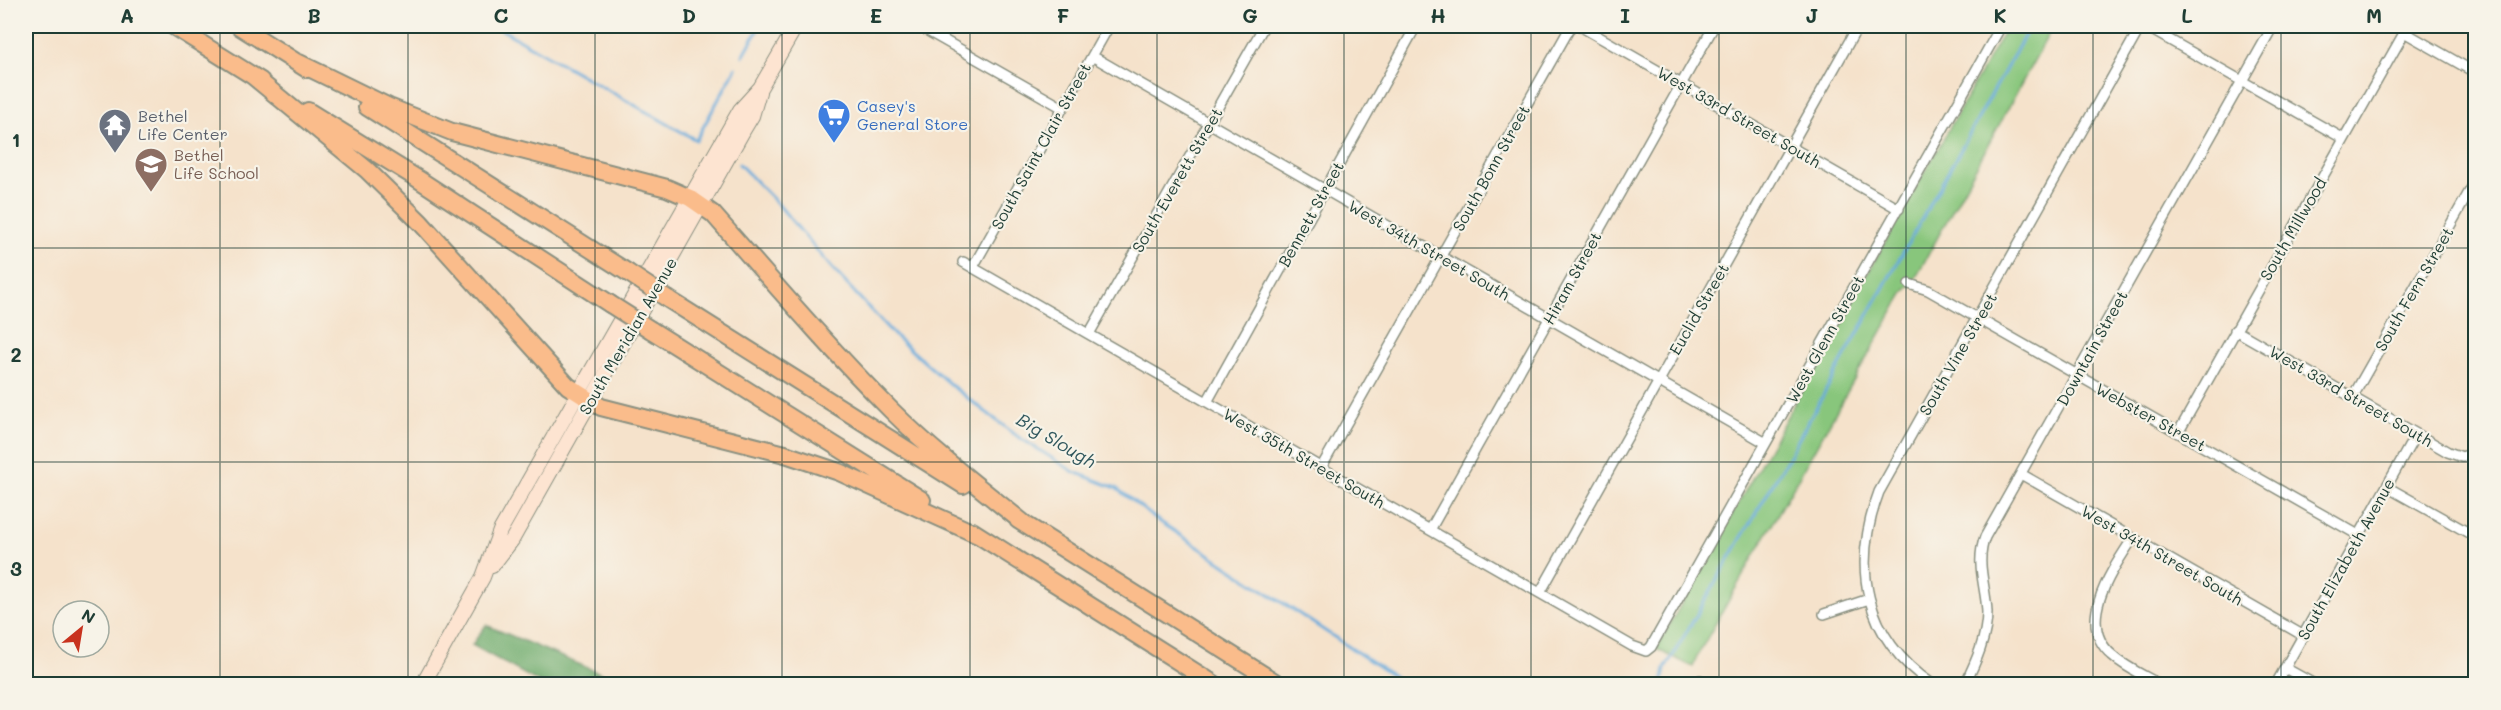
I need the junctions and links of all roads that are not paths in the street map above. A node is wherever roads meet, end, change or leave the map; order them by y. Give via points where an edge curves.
1 (173, 26) edge
2 (239, 26) edge
3 (796, 26) edge
4 (919, 26) edge
5 (1109, 26) edge
6 (1264, 26) edge
7 (1416, 26) edge
8 (1571, 26) edge
9 (1580, 26) edge
10 (1714, 26) edge
11 (1858, 26) edge
12 (2001, 26) edge
13 (2143, 26) edge
14 (2273, 26) edge
15 (2406, 29) edge
16 (1092, 56) junction
17 (299, 63) junction
18 (2475, 73) edge
19 (253, 76) junction
20 (2241, 80) junction
21 (1682, 84) junction
22 (1062, 108) junction
23 (1209, 123) junction
24 (2344, 139) junction
25 (1790, 146) junction
26 (2475, 180) edge
27 (1325, 190) junction
28 (696, 201) junction
29 (1899, 208) junction
30 (1441, 256) junction
31 (963, 262) dead end
32 (973, 267) junction
33 (1909, 284) dead end
34 (1549, 318) junction
35 (1978, 319) junction
36 (2235, 330) junction
37 (1089, 334) junction
38 (2077, 375) junction
39 (1657, 381) junction
40 (585, 397) junction
41 (2352, 398) junction
42 (1207, 402) junction
43 (2178, 433) junction
44 (2416, 434) junction
45 (1766, 443) junction
46 (2472, 454) edge
47 (1321, 468) junction
48 (2021, 474) junction
49 (2387, 487) junction
50 (1026, 525) junction
51 (1430, 530) junction
52 (980, 536) junction
53 (2360, 536) junction
54 (2475, 537) edge
55 (2133, 538) junction
56 (1540, 593) junction
57 (1869, 599) junction
58 (1824, 614) dead end
59 (2304, 636) junction
60 (1646, 651) joint
61 (2285, 668) junction
62 (423, 684) edge
63 (1215, 684) edge
64 (1278, 684) edge
65 (1932, 684) edge
66 (1965, 684) edge
67 (2159, 684) edge
68 (2276, 684) edge
69 (2314, 684) edge

1 - 19 highway
2 - 17 highway
3 - 28 main road, South Meridian Avenue via 760,88 740,110
4 - 22 street
5 - 16 street, South Saint Clair Street
6 - 23 street, South Everett Street
7 - 27 street, Bennett Street
8 - 30 street, South Bonn Street
9 - 21 street, West 33rd Street South
10 - 21 street, Hiram Street
11 - 25 street, Euclid Street
12 - 29 street, West Glenn Street
13 - 20 street
13 - 35 street, South Vine Street
14 - 20 street, Downtain Street
15 - 18 street
15 - 24 street, South Millwood
16 - 22 street, South Saint Clair Street
16 - 23 street, West 34th Street South
17 - 28 highway via 388,107 452,132 667,188
17 - 50 highway, bridge
19 - 40 highway via 367,170 413,215 568,386
19 - 52 highway, bridge
20 - 24 street
20 - 38 street, Downtain Street
21 - 25 street, West 33rd Street South
21 - 34 street, Hiram Street
22 - 32 street, South Saint Clair Street
23 - 27 street, West 34th Street South
23 - 37 street, South Everett Street
24 - 36 street, South Millwood
25 - 29 street, West 33rd Street South
25 - 39 street, Euclid Street
26 - 41 street, South Fern Street
27 - 30 street, West 34th Street South
27 - 42 street, Bennett Street
28 - 40 main road, South Meridian Avenue
28 - 50 highway via 713,214 891,410
29 - 45 street, West Glenn Street
30 - 34 street, West 34th Street South
30 - 47 street, South Bonn Street
31 - 32 street, West 35th Street South
32 - 37 street, West 35th Street South
33 - 35 street, Webster Street via 1928,290
34 - 39 street, West 34th Street South
34 - 51 street, Hiram Street
35 - 38 street, Webster Street
35 - 57 street, South Vine Street via 1879,492 1864,550
36 - 41 street, West 33rd Street South
36 - 43 street, South Millwood
37 - 42 street, West 35th Street South
38 - 43 street, Webster Street
38 - 48 street, Downtain Street
39 - 45 street, West 34th Street South
39 - 56 street, Euclid Street
40 - 52 highway via 601,407 785,454 839,472
40 - 62 main road, South Meridian Avenue via 512,540 483,577
41 - 44 street, West 33rd Street South
42 - 47 street, West 35th Street South
43 - 53 street, Webster Street
44 - 46 street, West 33rd Street South via 2455,456
44 - 49 street, South Elizabeth Avenue
45 - 60 street, West Glenn Street
47 - 51 street, West 35th Street South
48 - 55 street, West 34th Street South
48 - 66 street, Downtain Street via 1992,522 1980,552 1987,617 1979,652
49 - 53 street, South Elizabeth Avenue
49 - 54 street
50 - 64 highway
51 - 56 street, West 35th Street South
52 - 63 highway
53 - 59 street, South Elizabeth Avenue
55 - 59 street, West 34th Street South
55 - 67 street via 2104,589 2095,622 2111,655
56 - 60 street, West 35th Street South
57 - 58 street
57 - 65 street, South Vine Street via 1900,657
59 - 61 street, South Elizabeth Avenue
61 - 68 street, South Elizabeth Avenue
61 - 69 street

